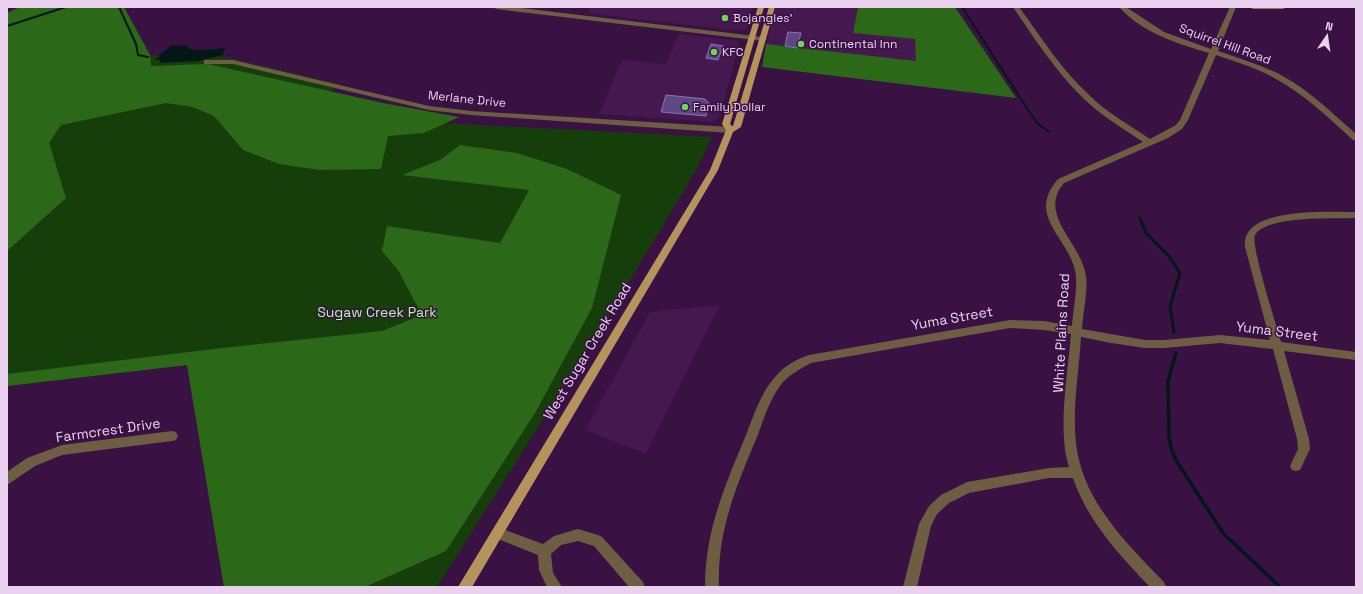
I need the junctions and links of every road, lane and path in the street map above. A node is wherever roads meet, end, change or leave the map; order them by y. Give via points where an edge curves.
1 (496, 7) edge
2 (761, 7) edge
3 (772, 7) edge
4 (1016, 7) edge
5 (1122, 7) edge
6 (1233, 7) edge
7 (1253, 7) edge
8 (1283, 7) edge
9 (751, 37) junction
10 (763, 39) junction
11 (1214, 52) junction
12 (207, 62) dead end
13 (730, 130) junction
14 (1356, 138) edge
15 (1150, 143) junction
16 (1356, 215) edge
17 (1076, 330) junction
18 (1277, 345) junction
19 (1356, 356) edge
20 (172, 436) dead end
21 (1296, 466) dead end
22 (1077, 472) junction
23 (7, 479) edge
24 (497, 533) junction
25 (545, 551) junction
26 (465, 587) edge
27 (555, 587) edge
28 (638, 587) edge
29 (712, 587) edge
30 (910, 587) edge
31 (1159, 587) edge

1 - 9 street
2 - 9 main road, West Sugar Creek Road
3 - 10 main road, West Sugar Creek Road
4 - 15 street via 1085,96
5 - 11 street, Squirrel Hill Road via 1156,30
6 - 11 street, White Plains Road
7 - 8 street
9 - 10 street
9 - 13 main road, West Sugar Creek Road via 726,124
10 - 13 main road, West Sugar Creek Road via 738,127
11 - 14 street, Squirrel Hill Road via 1280,78 1298,89
11 - 15 street, White Plains Road via 1184,120 1170,133
12 - 13 street, Merlane Drive via 233,62 401,102 450,111
13 - 24 main road, West Sugar Creek Road via 714,170
15 - 17 street, White Plains Road via 1066,179 1052,191 1052,214 1074,254 1081,277
16 - 18 street via 1273,219 1263,222 1252,231 1249,243
17 - 18 street, Yuma Street via 1145,344 1220,339
17 - 22 street, White Plains Road via 1069,429
17 - 29 street, Yuma Street via 1029,322 1010,324 822,355 795,366 783,375 769,393 735,476 717,529
18 - 19 street, Yuma Street
18 - 21 street via 1303,439 1304,449
20 - 23 street, Farmcrest Drive via 62,450 31,462
22 - 30 street via 1049,473 967,488 945,499 933,510 924,524
22 - 31 street, White Plains Road via 1106,529
24 - 25 street
24 - 26 main road, West Sugar Creek Road
25 - 27 street via 544,565 548,579
25 - 28 street via 558,540 578,535 598,541

